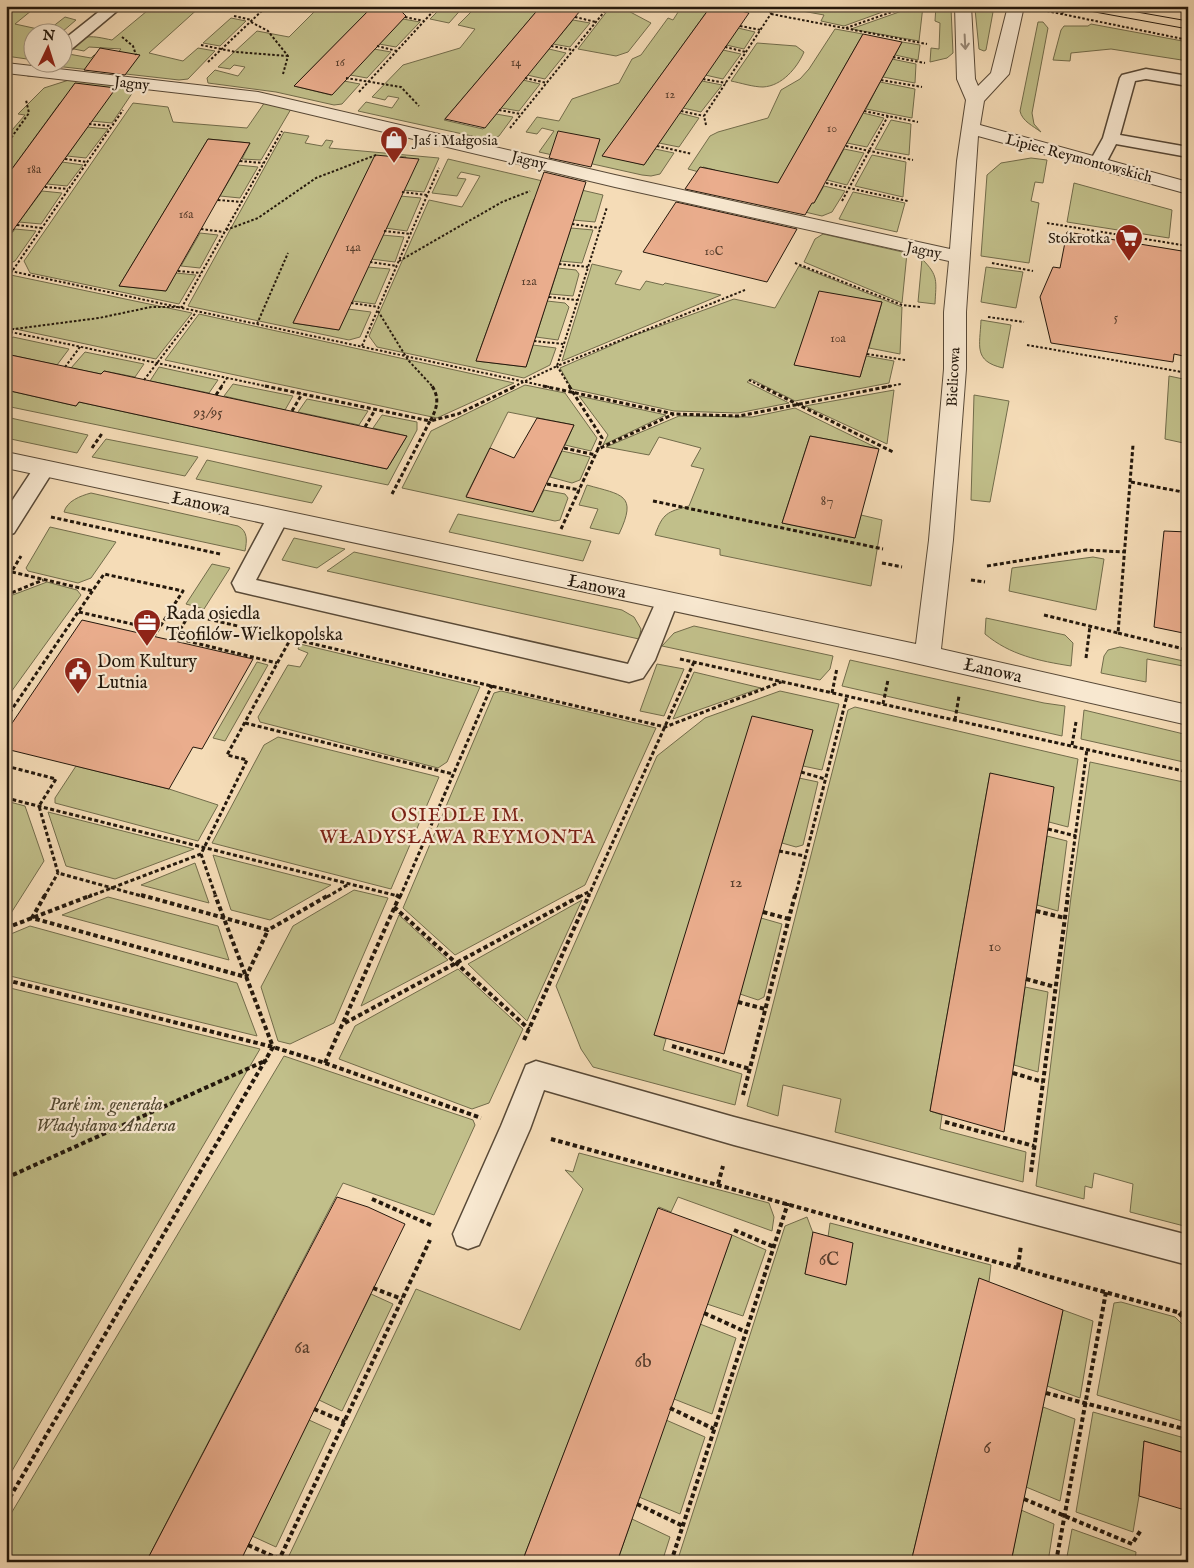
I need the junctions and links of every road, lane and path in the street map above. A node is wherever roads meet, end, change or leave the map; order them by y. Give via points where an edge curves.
1 (116, 6) edge
2 (268, 6) edge
3 (438, 6) edge
4 (613, 6) edge
5 (747, 6) edge
6 (776, 6) edge
7 (910, 6) edge
8 (963, 6) edge
9 (1016, 6) edge
10 (1066, 6) edge
11 (609, 7) edge
12 (1046, 11) dead end
13 (771, 14) junction
14 (1062, 14) junction
15 (234, 16) dead end
16 (405, 17) dead end
17 (575, 17) dead end
18 (252, 21) junction
19 (425, 21) junction
20 (596, 22) junction
21 (740, 26) dead end
22 (845, 28) junction
23 (761, 30) junction
24 (1188, 40) edge
25 (72, 41) edge
26 (927, 44) dead end
27 (201, 45) dead end
28 (377, 46) dead end
29 (551, 46) dead end
30 (725, 47) dead end
31 (221, 49) junction
32 (573, 50) junction
33 (397, 51) junction
34 (746, 52) junction
35 (288, 56) junction
36 (893, 57) dead end
37 (925, 63) dead end
38 (6, 68) edge
39 (22, 68) edge
40 (70, 72) edge
41 (346, 78) dead end
42 (525, 78) dead end
43 (281, 79) dead end
44 (703, 79) dead end
45 (882, 80) dead end
46 (1188, 81) edge
47 (367, 82) junction
48 (547, 82) junction
49 (726, 83) junction
50 (142, 84) junction
51 (922, 87) dead end
52 (178, 88) junction
53 (26, 100) dead end
54 (975, 100) junction
55 (296, 106) junction
56 (498, 110) dead end
57 (681, 111) dead end
58 (864, 111) dead end
59 (521, 114) junction
60 (337, 115) junction
61 (704, 116) junction
62 (888, 116) junction
63 (918, 122) dead end
64 (89, 124) dead end
65 (706, 125) dead end
66 (112, 126) junction
67 (970, 128) junction
68 (506, 133) dead end
69 (1111, 138) junction
70 (450, 141) junction
71 (6, 145) edge
72 (657, 146) dead end
73 (846, 146) dead end
74 (869, 151) junction
75 (1188, 152) edge
76 (380, 154) dead end
77 (692, 154) dead end
78 (65, 159) dead end
79 (913, 160) dead end
80 (240, 161) dead end
81 (87, 162) junction
82 (263, 163) junction
83 (1098, 163) junction
84 (432, 168) dead end
85 (438, 171) junction
86 (615, 181) junction
87 (826, 183) dead end
88 (44, 187) dead end
89 (849, 188) junction
90 (1188, 188) edge
91 (68, 189) junction
92 (538, 189) dead end
93 (402, 192) dead end
94 (427, 195) junction
95 (218, 200) dead end
96 (908, 201) dead end
97 (242, 202) junction
98 (1047, 223) dead end
99 (572, 224) dead end
100 (17, 225) dead end
101 (42, 228) junction
102 (600, 228) junction
103 (826, 228) junction
104 (201, 229) dead end
105 (225, 231) junction
106 (384, 231) dead end
107 (411, 234) junction
108 (1188, 246) edge
109 (288, 253) dead end
110 (960, 257) junction
111 (399, 261) junction
112 (370, 262) dead end
113 (559, 264) dead end
114 (795, 264) dead end
115 (397, 266) junction
116 (588, 268) junction
117 (6, 270) edge
118 (13, 270) junction
119 (1033, 270) dead end
120 (178, 271) dead end
121 (201, 273) junction
122 (745, 290) dead end
123 (548, 297) dead end
124 (577, 300) junction
125 (351, 304) dead end
126 (182, 307) junction
127 (926, 308) dead end
128 (378, 309) junction
129 (197, 311) junction
130 (987, 316) dead end
131 (1024, 322) dead end
132 (257, 324) junction
133 (6, 330) edge
134 (11, 332) junction
135 (6, 337) edge
136 (534, 341) dead end
137 (563, 344) junction
138 (1027, 345) dead end
139 (362, 346) junction
140 (80, 348) junction
141 (867, 354) dead end
142 (406, 356) junction
143 (905, 360) dead end
144 (157, 364) junction
145 (557, 366) junction
146 (65, 367) dead end
147 (1188, 373) edge
148 (228, 378) junction
149 (144, 380) dead end
150 (749, 380) dead end
151 (522, 382) junction
152 (901, 384) dead end
153 (571, 392) junction
154 (216, 394) dead end
155 (302, 394) junction
156 (796, 405) junction
157 (374, 410) junction
158 (292, 411) dead end
159 (674, 414) junction
160 (430, 421) junction
161 (364, 426) dead end
162 (103, 432) dead end
163 (1133, 445) dead end
164 (564, 448) dead end
165 (598, 449) junction
166 (893, 452) dead end
167 (596, 454) junction
168 (86, 455) dead end
169 (6, 460) edge
170 (44, 468) junction
171 (1130, 482) junction
172 (547, 484) dead end
173 (580, 490) junction
174 (1188, 493) edge
175 (392, 494) dead end
176 (653, 501) dead end
177 (277, 519) junction
178 (6, 528) edge
179 (561, 529) dead end
180 (883, 549) dead end
181 (1125, 552) junction
182 (882, 563) dead end
183 (987, 566) dead end
184 (910, 568) dead end
185 (12, 572) dead end
186 (44, 579) junction
187 (93, 591) junction
188 (6, 595) edge
189 (667, 601) junction
190 (170, 610) junction
191 (79, 612) junction
192 (189, 615) junction
193 (1044, 615) dead end
194 (1090, 626) junction
195 (159, 630) junction
196 (1118, 633) junction
197 (154, 636) dead end
198 (291, 638) junction
199 (1188, 650) edge
200 (927, 654) junction
201 (1086, 660) dead end
202 (277, 663) junction
203 (838, 666) dead end
204 (782, 682) dead end
205 (492, 685) junction
206 (832, 694) dead end
207 (847, 696) dead end
208 (1188, 715) edge
209 (6, 718) edge
210 (1076, 718) dead end
211 (244, 723) junction
212 (1072, 745) dead end
213 (1088, 749) dead end
214 (6, 766) edge
215 (801, 772) dead end
216 (453, 774) junction
217 (825, 779) junction
218 (6, 798) edge
219 (39, 806) junction
220 (1048, 829) dead end
221 (1076, 836) junction
222 (204, 847) junction
223 (780, 851) dead end
224 (201, 854) junction
225 (805, 856) junction
226 (58, 873) junction
227 (349, 884) junction
228 (112, 888) junction
229 (593, 890) dead end
230 (398, 896) junction
231 (394, 906) junction
232 (1036, 911) dead end
233 (763, 912) dead end
234 (32, 918) junction
235 (223, 918) junction
236 (1065, 918) junction
237 (789, 919) junction
238 (6, 928) edge
239 (268, 930) junction
240 (457, 964) junction
241 (246, 977) junction
242 (1026, 979) dead end
243 (6, 980) edge
244 (1055, 987) junction
245 (738, 1002) dead end
246 (765, 1009) junction
247 (344, 1024) junction
248 (529, 1029) dead end
249 (672, 1046) dead end
250 (273, 1048) junction
251 (268, 1060) junction
252 (325, 1063) junction
253 (750, 1069) junction
254 (1013, 1073) dead end
255 (1042, 1082) junction
256 (945, 1122) dead end
257 (514, 1129) junction
258 (734, 1131) junction
259 (1034, 1146) junction
260 (6, 1178) edge
261 (718, 1184) junction
262 (372, 1199) dead end
263 (788, 1203) junction
264 (1026, 1208) junction
265 (436, 1227) dead end
266 (734, 1230) dead end
267 (468, 1234) dead end
268 (774, 1247) junction
269 (1188, 1250) edge
270 (1018, 1267) junction
271 (373, 1288) dead end
272 (1106, 1292) junction
273 (402, 1298) dead end
274 (1178, 1312) junction
275 (704, 1313) dead end
276 (1188, 1315) edge
277 (1188, 1323) edge
278 (746, 1332) junction
279 (1046, 1393) dead end
280 (1085, 1403) junction
281 (670, 1408) dead end
282 (314, 1409) dead end
283 (344, 1422) dead end
284 (714, 1429) junction
285 (1188, 1430) edge
286 (1024, 1499) dead end
287 (6, 1504) edge
288 (636, 1504) dead end
289 (1064, 1516) junction
290 (683, 1526) junction
291 (1141, 1530) dead end
292 (248, 1545) dead end
293 (279, 1559) dead end
294 (671, 1562) edge
295 (1056, 1562) edge

1 - 25 lane
2 - 18 path
3 - 19 path
4 - 11 path
5 - 13 path via 769,10
6 - 13 path
7 - 22 path
8 -> 54 street via 966,79
9 - 54 street via 1000,74
10 - 14 path
11 - 20 path
12 - 14 path
13 - 22 path
13 - 23 path
14 - 24 path
15 - 18 path
16 - 19 path
17 - 20 path
18 - 31 path
18 - 35 path via 260,24
19 - 33 path
20 - 32 path
21 - 23 path
22 - 26 path
23 - 34 path
27 - 31 path
28 - 33 path
29 - 32 path
30 - 34 path
31 - 35 path
31 - 52 path
32 - 48 path
33 - 47 path
34 - 49 path
35 - 43 path
36 - 37 path
38 - 39 street, Jagny
40 - 50 street, Jagny
41 - 47 path
42 - 48 path
44 - 49 path
45 - 51 path
46 - 69 lane via 1146,74 1128,78
47 - 60 path
48 - 59 path
49 - 61 path
50 - 52 street, Jagny
50 - 66 path
52 - 55 street, Jagny via 258,97
53 - 71 path via 29,113
54 - 67 street, Bielicowa
55 - 60 street, Jagny
55 - 82 path
56 - 59 path
57 - 61 path
58 - 62 path
59 - 68 path
60 - 70 street, Jagny
61 - 65 path
62 - 63 path
62 - 74 path
64 - 66 path
66 - 81 path
67 - 83 street, Lipiec Reymontowskich
67 - 110 street, Bielicowa
69 - 75 lane
69 - 83 lane
70 - 85 path
70 - 86 street, Jagny
72 - 77 path
73 - 74 path
74 - 79 path
74 - 89 path
76 - 105 path via 316,178 258,218
78 - 81 path
80 - 82 path
81 - 91 path
82 - 97 path
83 - 90 street, Lipiec Reymontowskich
84 - 85 path
85 - 94 path
86 - 102 path
86 - 103 street, Jagny
87 - 89 path
88 - 91 path
89 - 96 path
89 - 103 path
91 - 101 path
92 - 111 path via 502,202
93 - 94 path
94 - 107 path
95 - 97 path
97 - 105 path
98 - 108 path
99 - 102 path
100 - 101 path
101 - 118 path
102 - 116 path
103 - 110 street, Jagny
104 - 105 path
105 - 121 path
106 - 107 path
107 - 111 path
109 - 132 path
110 - 119 path
110 - 200 street, Bielicowa via 941,540
111 - 115 path
112 - 115 path
113 - 116 path
114 - 127 path via 902,305
115 - 128 path
116 - 124 path
117 - 118 path
118 - 126 path
120 - 121 path
121 - 126 path
122 - 145 path
123 - 124 path
124 - 137 path
125 - 128 path
126 - 129 path
126 - 133 path via 151,307 99,318
128 - 139 path
128 - 142 path via 386,328
129 - 132 path
129 - 144 path
130 - 131 path
132 - 139 path
133 - 134 path
134 - 135 path
134 - 140 path
136 - 137 path
137 - 145 path
138 - 147 path
139 - 142 path
140 - 144 path
140 - 146 path
141 - 143 path
142 - 151 path
142 - 160 path via 437,396 436,411
144 - 148 path
144 - 149 path
145 - 151 path
145 - 153 path
148 - 154 path
148 - 155 path
150 - 156 path
151 - 153 path
151 - 160 path via 458,414
152 - 156 path
153 - 159 path
153 - 165 path via 602,438
155 - 157 path
155 - 158 path
156 - 159 path via 739,416
156 - 166 path
157 - 160 path
157 - 161 path
159 - 165 path
160 - 175 path
162 - 168 path
163 - 171 path
164 - 167 path
165 - 167 path
167 - 173 path
169 - 170 street, Łanowa
170 - 177 street, Łanowa
170 - 178 lane
171 - 174 path
171 - 181 path
172 - 173 path
173 - 179 path
176 - 180 path
177 - 189 street, Łanowa
177 - 189 lane via 252,562 244,585 629,673 636,672
181 - 183 path via 1086,550
181 - 196 path
182 - 184 path
185 - 186 path
186 - 187 path
186 - 188 path
187 - 190 path via 104,574 182,591
187 - 191 path
189 - 200 street, Łanowa
190 - 192 path
190 - 195 path
191 - 195 path
191 - 209 path
192 - 198 path
192 - 202 path via 175,638
193 - 194 path
194 - 196 path
194 - 201 path
195 - 197 path
196 - 199 path
198 - 202 path
198 - 205 path
200 - 208 street, Łanowa
202 - 211 path
203 - 206 path
204 - 205 path via 665,727
205 - 216 path
207 - 217 path
210 - 212 path
211 - 216 path
211 - 222 path via 226,755 247,760
213 - 221 path
214 - 219 path via 56,780
215 - 217 path
216 - 230 path
217 - 225 path
218 - 219 path
219 - 222 path
219 - 226 path
220 - 221 path
221 - 236 path
222 - 224 path
222 - 227 path
223 - 225 path
224 - 228 path
224 - 235 path
225 - 237 path
226 - 228 path
226 - 234 path
227 - 230 path
227 - 239 path
228 - 234 path
228 - 235 path
229 - 240 path
230 - 231 path
231 - 240 path
231 - 247 path
232 - 236 path
233 - 237 path
234 - 238 path
234 - 241 path
235 - 239 path
235 - 241 path
236 - 244 path
237 - 246 path
239 - 241 path
240 - 247 path
240 - 248 path
241 - 250 path
242 - 244 path
243 - 250 path
244 - 255 path
245 - 246 path
246 - 253 path
247 - 252 path
249 - 253 path
250 - 251 path
250 - 252 path
251 - 260 path
251 - 287 path
252 - 257 path
253 - 258 path
254 - 255 path
255 - 259 path
256 - 259 path
257 - 258 lane via 536,1074
257 - 261 path
257 - 267 lane
258 - 261 path
258 - 264 lane
259 - 264 path
261 - 263 path
262 - 265 path
263 - 268 path
263 - 270 path
264 - 269 lane
264 - 270 path
266 - 268 path
268 - 278 path
270 - 272 path
271 - 273 path
272 - 274 path
272 - 280 path
274 - 276 path
274 - 277 path
275 - 278 path
278 - 284 path
279 - 280 path
280 - 285 path
280 - 289 path
281 - 284 path
282 - 283 path
284 - 290 path
286 - 289 path
288 - 290 path
289 - 291 path via 1132,1544
289 - 295 path
290 - 294 path
292 - 293 path

